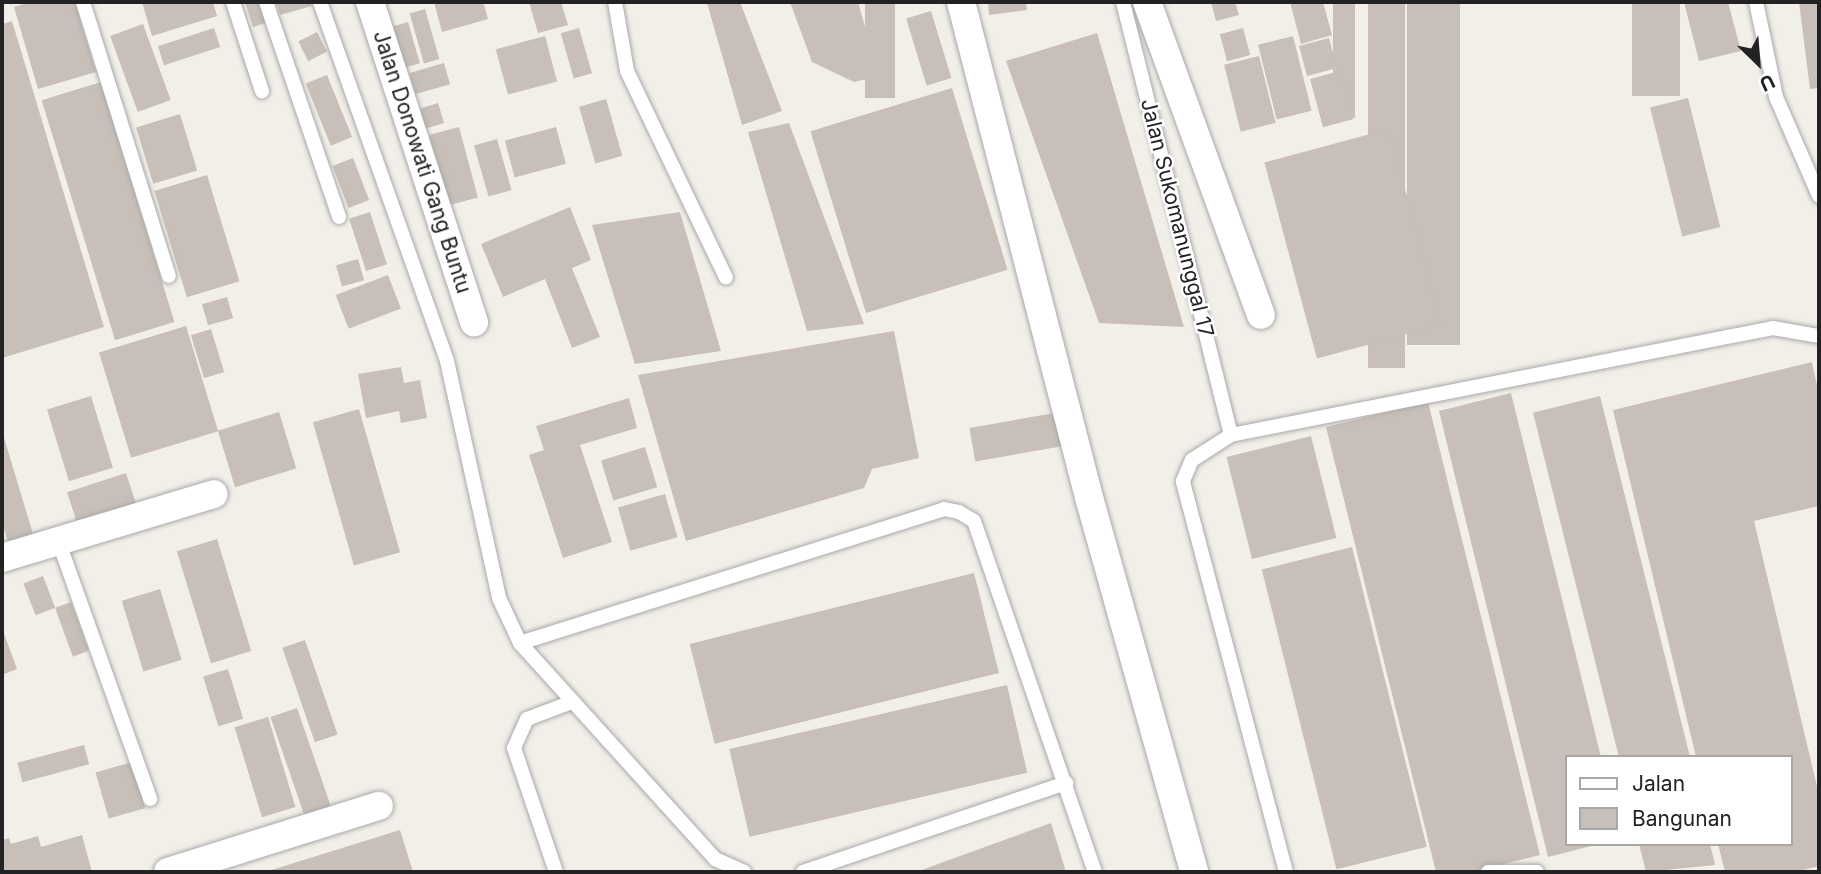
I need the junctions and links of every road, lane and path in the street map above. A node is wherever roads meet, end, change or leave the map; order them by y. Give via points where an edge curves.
1 (83, 2) edge
2 (233, 2) edge
3 (266, 2) edge
4 (320, 2) edge
5 (370, 2) edge
6 (615, 2) edge
7 (961, 2) edge
8 (1123, 2) edge
9 (1147, 2) edge
10 (1756, 2) edge
11 (262, 92) dead end
12 (1819, 196) edge
13 (339, 217) dead end
14 (169, 275) dead end
15 (726, 278) dead end
16 (1261, 315) dead end
17 (474, 323) dead end
18 (1819, 336) edge
19 (1231, 435) junction
20 (214, 494) dead end
21 (58, 541) junction
22 (2, 558) edge
23 (520, 643) junction
24 (569, 703) junction
25 (1066, 783) junction
26 (150, 799) dead end
27 (379, 806) dead end
28 (168, 872) edge
29 (556, 872) edge
30 (744, 872) edge
31 (803, 872) edge
32 (1095, 872) edge
33 (1194, 872) edge
34 (1286, 872) edge
35 (1488, 872) edge
36 (1533, 872) edge

1 - 14 lane
2 - 11 lane
3 - 13 lane
4 - 23 lane via 447,361 499,598
5 - 17 street, Jalan Donowati Gang Buntu
6 - 15 lane via 627,71
7 - 33 street via 1090,501
8 - 19 lane, Jalan Sukomanunggal 17
9 - 16 street
10 - 12 lane via 1776,97
18 - 19 lane via 1773,328
19 - 34 lane via 1207,446 1192,460 1183,481
20 - 21 street
21 - 22 street
21 - 26 lane
23 - 24 lane
23 - 25 lane via 944,509 959,512 974,521
24 - 29 lane via 527,719 514,748
24 - 30 lane via 715,859
25 - 31 lane
25 - 32 lane
27 - 28 street
35 - 36 lane

